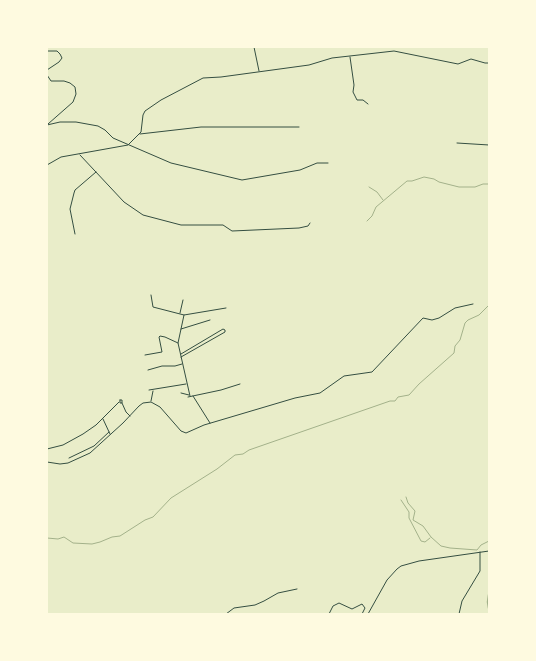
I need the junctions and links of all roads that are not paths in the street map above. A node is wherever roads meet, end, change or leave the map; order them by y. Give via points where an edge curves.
1 (254, 47) edge
2 (47, 50) edge
3 (350, 57) junction
4 (489, 63) edge
5 (47, 70) edge
6 (259, 72) junction
7 (47, 75) edge
8 (368, 104) dead end
9 (48, 125) edge
10 (299, 127) dead end
11 (139, 134) junction
12 (457, 143) dead end
13 (128, 145) junction
14 (489, 145) edge
15 (79, 154) junction
16 (328, 163) dead end
17 (47, 165) edge
18 (96, 172) junction
19 (310, 223) dead end
20 (75, 234) dead end
21 (151, 295) dead end
22 (183, 300) dead end
23 (473, 304) dead end
24 (226, 308) dead end
25 (179, 314) junction
26 (184, 315) junction
27 (210, 320) dead end
28 (180, 329) junction
29 (178, 343) junction
30 (181, 354) junction
31 (145, 355) dead end
32 (181, 357) junction
33 (183, 364) junction
34 (148, 370) dead end
35 (187, 384) junction
36 (240, 384) dead end
37 (149, 390) dead end
38 (153, 390) junction
39 (181, 393) dead end
40 (189, 396) junction
41 (193, 396) junction
42 (151, 402) junction
43 (131, 416) junction
44 (103, 418) junction
45 (211, 423) junction
46 (109, 432) junction
47 (110, 435) junction
48 (47, 449) edge
49 (69, 458) dead end
50 (47, 462) edge
51 (489, 551) edge
52 (480, 552) junction
53 (297, 589) dead end
54 (226, 614) edge
55 (329, 614) edge
56 (362, 614) edge
57 (368, 614) edge
58 (459, 614) edge

1 - 6 street
2 - 5 street via 57,51 62,58
3 - 4 street via 398,51 458,64 470,59
3 - 6 street
3 - 8 street via 353,92 357,100 363,100
6 - 11 street via 199,79 145,111
7 - 9 street via 52,81 70,82 76,93 73,102
9 - 13 street via 76,122 98,126 111,138
10 - 11 street via 187,128
11 - 13 street
12 - 14 street
13 - 15 street
13 - 16 street via 170,163 242,180
15 - 17 street via 60,158
15 - 18 street
18 - 19 street via 124,202 141,214 176,224 222,225 232,231 299,228
18 - 20 street via 73,194 70,209
21 - 25 street via 153,307
22 - 25 street
23 - 45 street via 455,308 439,318 423,319 370,372 344,376 320,393
24 - 26 street
25 - 26 street
26 - 28 street
27 - 28 street
28 - 29 street
29 - 30 street
29 - 31 street via 159,336 162,352
30 - 32 street
30 - 32 street via 225,330
32 - 33 street
33 - 34 street
33 - 35 street
35 - 38 street
35 - 40 street
36 - 41 street
37 - 38 street
38 - 42 street
39 - 40 street
40 - 41 street
41 - 45 street
42 - 43 street via 140,405
42 - 45 street via 161,407 183,432
43 - 44 street via 120,400
43 - 47 street
44 - 46 street
44 - 48 street via 78,438
46 - 47 street
46 - 49 street via 93,446
47 - 50 street via 94,450 73,462
51 - 52 street
52 - 57 street via 414,562 396,568
52 - 58 street via 478,575 462,601
53 - 54 street via 278,593 255,605 234,608
55 - 56 street via 333,606 339,603 353,609 362,604 365,609

